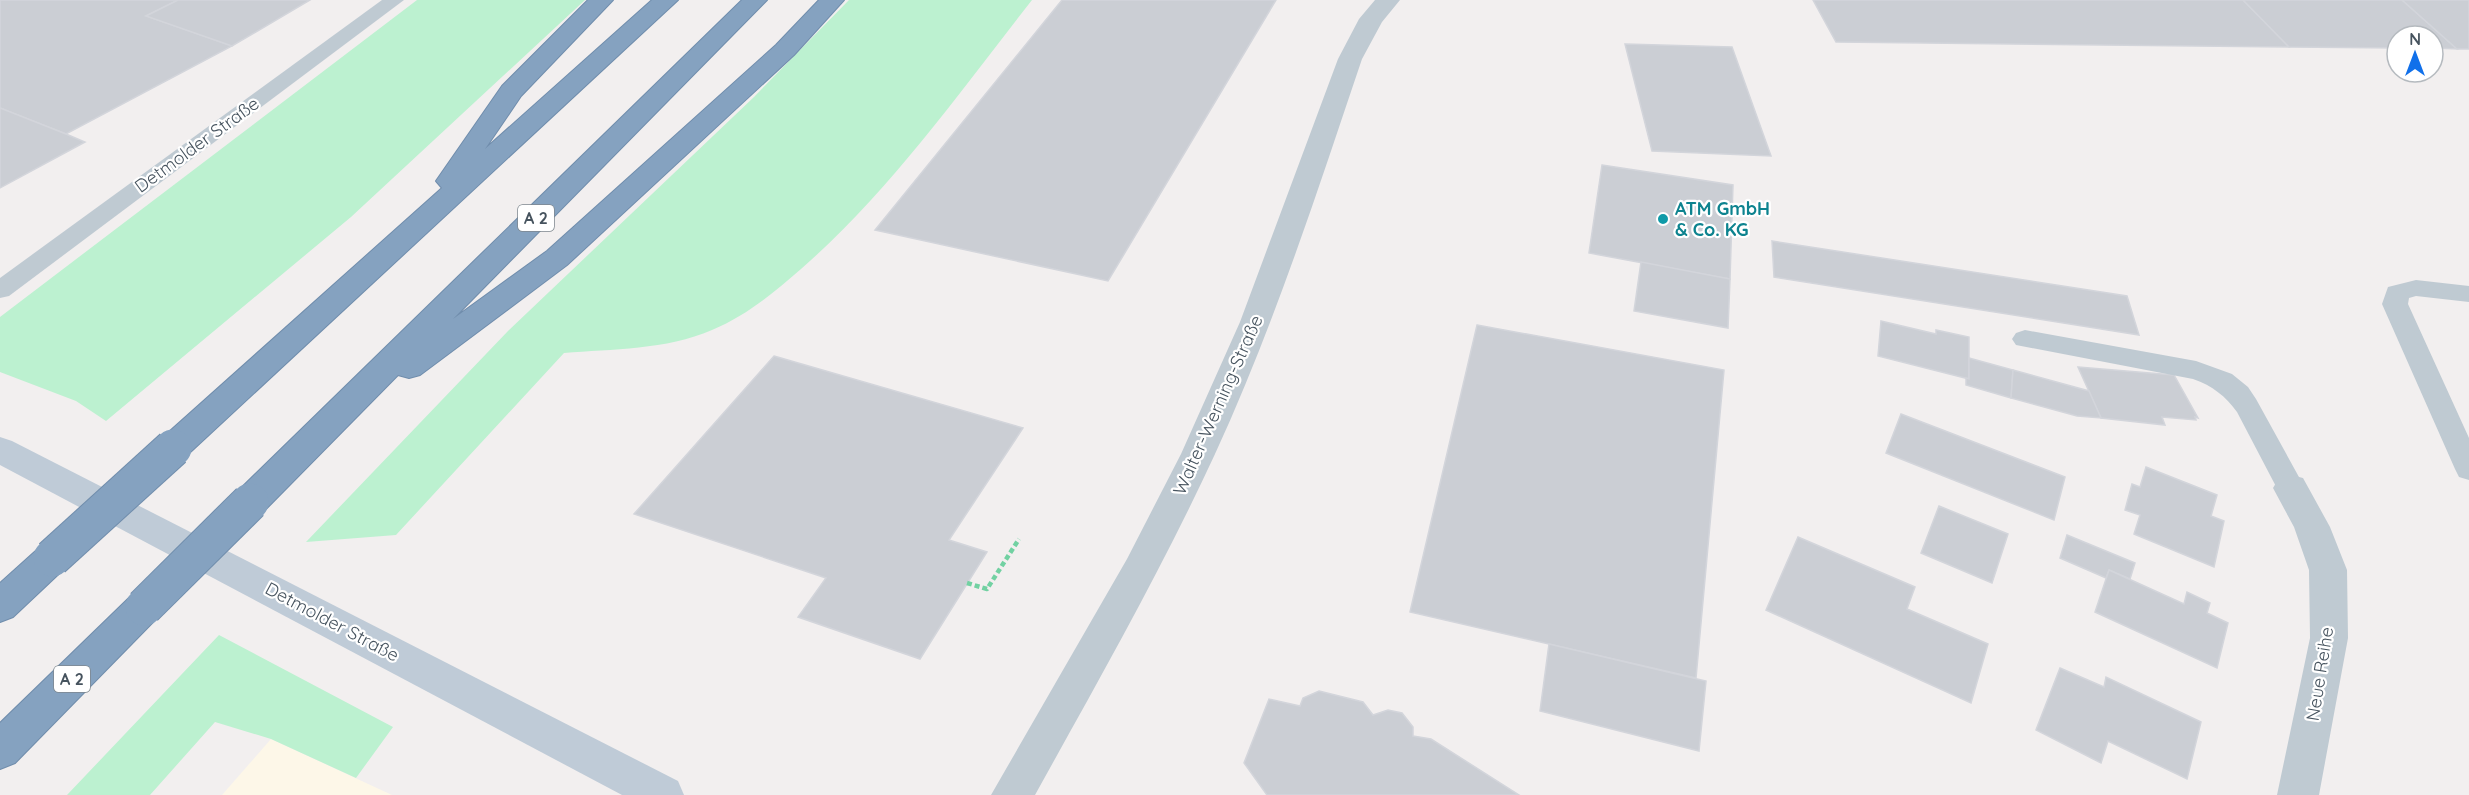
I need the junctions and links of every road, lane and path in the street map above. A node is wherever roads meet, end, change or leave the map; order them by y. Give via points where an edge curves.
1 (394, 0) edge
2 (601, 0) edge
3 (666, 0) edge
4 (756, 0) edge
5 (832, 0) edge
6 (1388, 0) edge
7 (418, 228) junction
8 (0, 290) edge
9 (2469, 294) edge
10 (2025, 339) dead end
11 (316, 436) junction
12 (0, 450) edge
13 (2469, 469) edge
14 (2291, 488) joint
15 (1018, 539) dead end
16 (967, 584) dead end
17 (0, 606) edge
18 (0, 750) edge
19 (663, 795) edge
20 (1012, 795) edge
21 (2298, 795) edge

1 - 8 lane, Detmolder Straße
2 - 7 highway via 511,91
3 - 7 highway
4 - 11 highway, A 2
5 - 11 highway via 785,51 557,258
6 - 20 street, Walter-Werning-Straße via 1371,19 1350,58 1256,322 1198,454 1140,570
7 - 17 highway, bridge
9 - 13 lane via 2416,288 2397,292 2395,304
10 - 14 lane via 2216,377 2232,387 2247,407
11 - 18 highway, A 2, bridge
12 - 19 street, Detmolder Straße
14 - 21 street, Neue Reihe via 2312,527 2328,570 2329,638
15 - 16 path via 987,589

